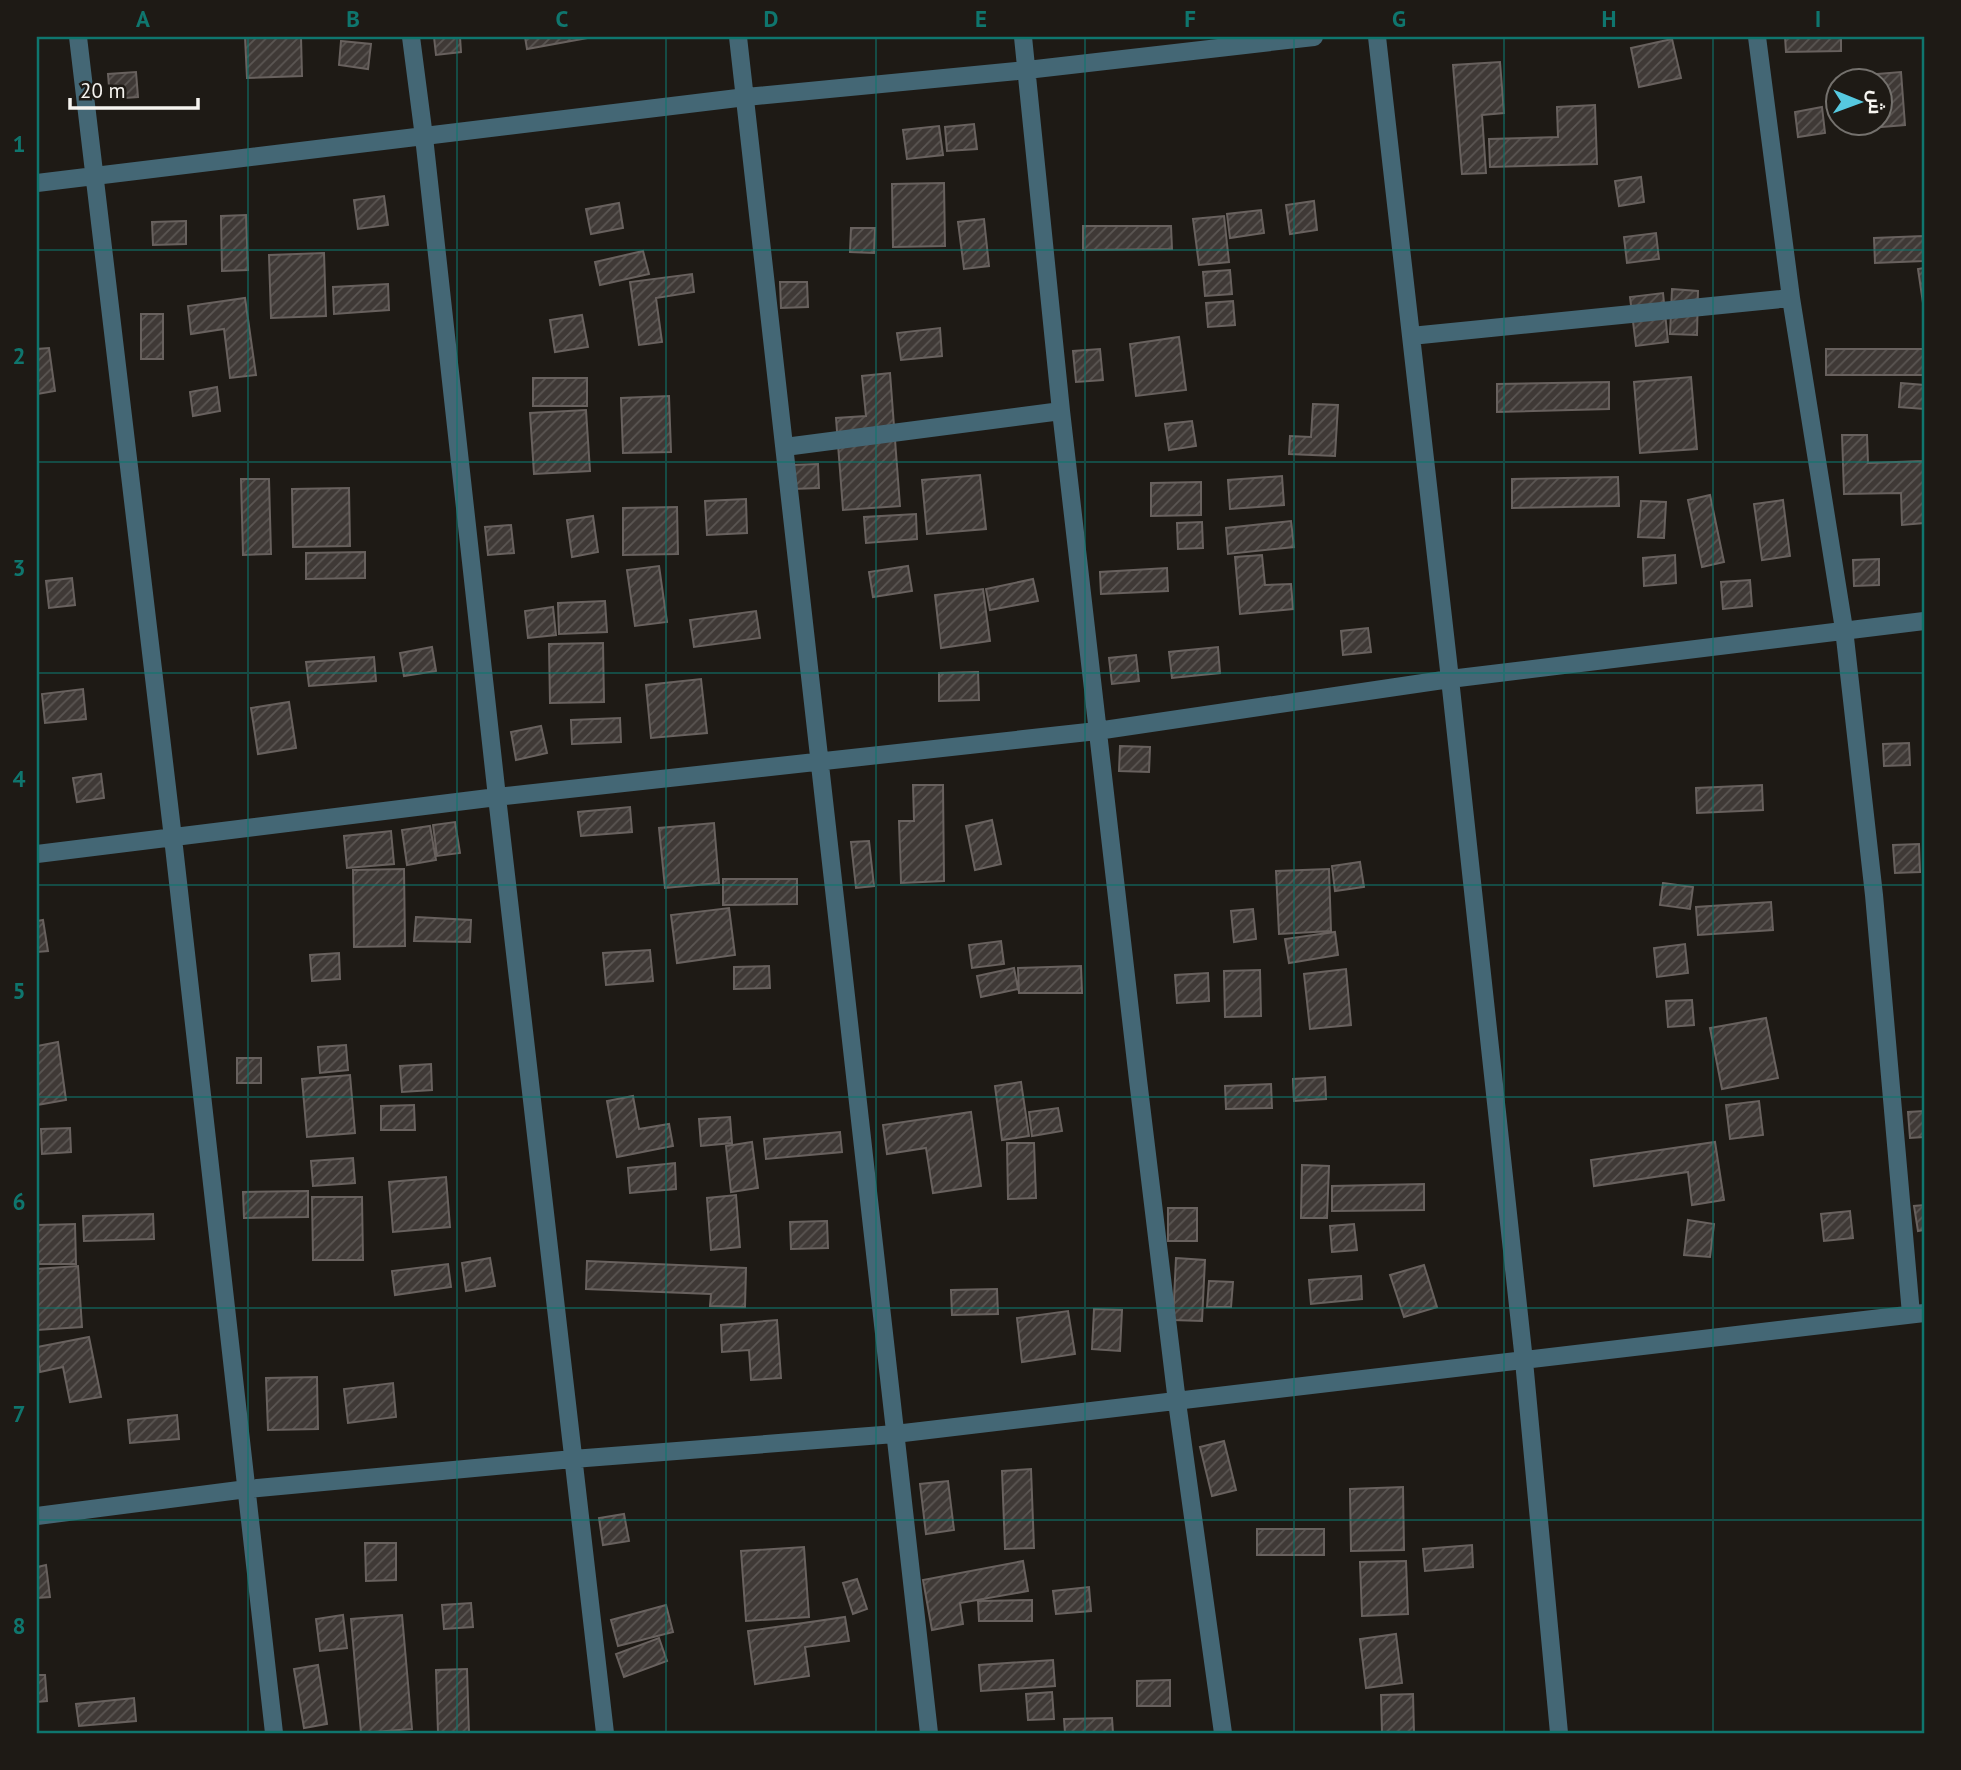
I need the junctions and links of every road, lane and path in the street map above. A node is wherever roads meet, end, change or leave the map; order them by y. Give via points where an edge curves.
1 (78, 37) edge
2 (411, 37) edge
3 (738, 37) edge
4 (1023, 37) edge
5 (1314, 37) edge
6 (1377, 37) edge
7 (1757, 37) edge
8 (1027, 70) junction
9 (746, 97) junction
10 (424, 137) junction
11 (96, 177) junction
12 (37, 183) edge
13 (1791, 298) junction
14 (1411, 336) junction
15 (1061, 411) junction
16 (785, 447) junction
17 (1924, 621) edge
18 (1844, 629) junction
19 (1450, 678) junction
20 (1097, 731) junction
21 (820, 762) junction
22 (497, 797) junction
23 (173, 838) junction
24 (37, 854) edge
25 (1917, 1313) edge
26 (1524, 1361) junction
27 (1177, 1402) junction
28 (895, 1434) junction
29 (573, 1459) junction
30 (247, 1489) junction
31 (37, 1516) edge
32 (274, 1733) edge
33 (605, 1733) edge
34 (929, 1733) edge
35 (1223, 1733) edge
36 (1559, 1733) edge

1 - 11 street
2 - 10 street
3 - 9 street
4 - 8 street
5 - 8 street
6 - 14 street
7 - 13 street
8 - 9 street
8 - 15 street
9 - 10 street
9 - 16 street
10 - 11 street
10 - 22 street
11 - 12 street
11 - 23 street
13 - 14 street
13 - 18 street
14 - 19 street
15 - 16 street
15 - 20 street
16 - 21 street
17 - 18 street
18 - 19 street
18 - 25 street
19 - 20 street
19 - 26 street
20 - 21 street
20 - 27 street
21 - 22 street
21 - 28 street
22 - 23 street
22 - 29 street
23 - 24 street
23 - 30 street
25 - 26 street
26 - 27 street
26 - 36 street
27 - 28 street
27 - 35 street
28 - 29 street
28 - 34 street
29 - 30 street
29 - 33 street
30 - 31 street
30 - 32 street

